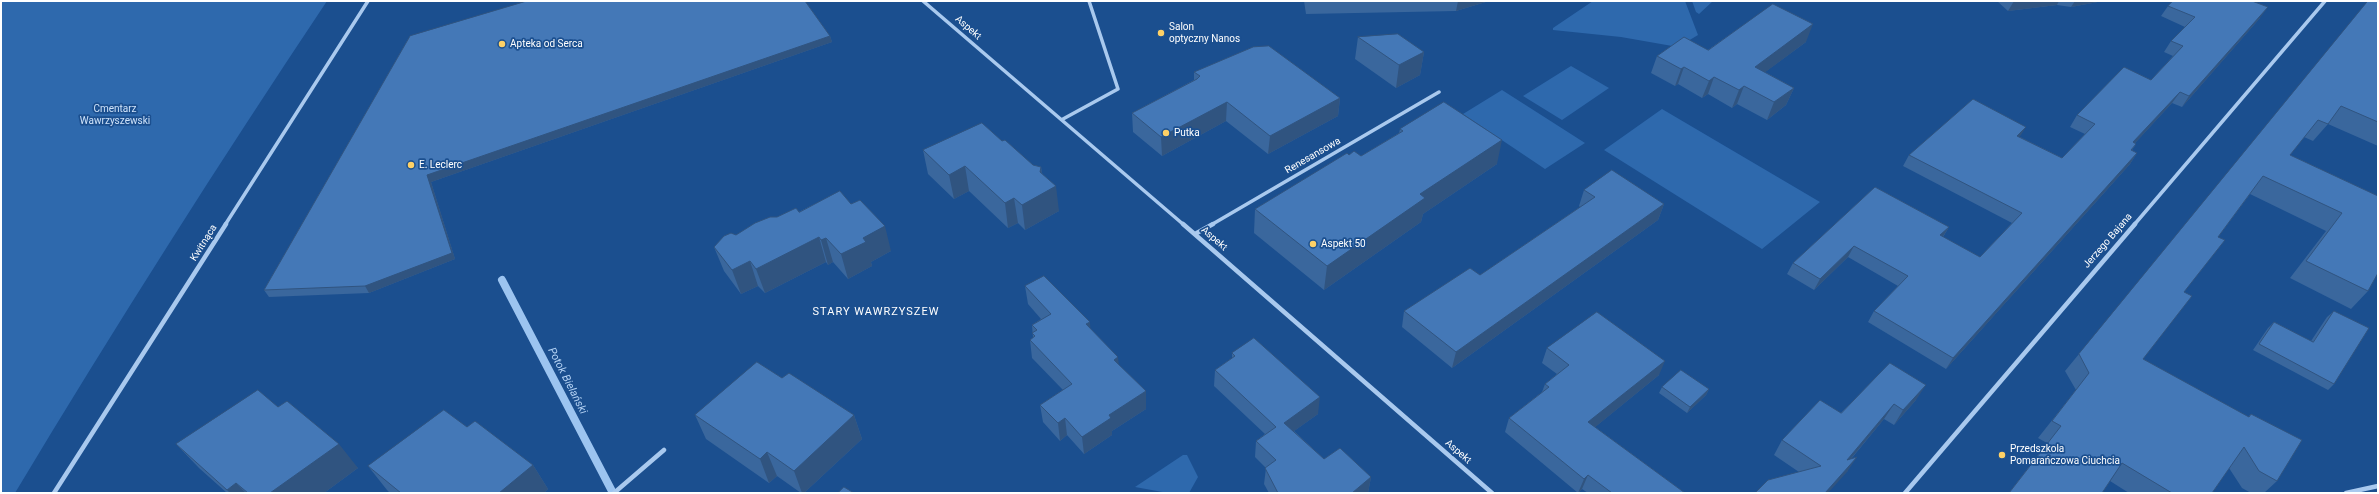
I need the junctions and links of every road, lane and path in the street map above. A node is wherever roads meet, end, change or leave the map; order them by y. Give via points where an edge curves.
1 (368, 1) edge
2 (923, 1) edge
3 (1088, 1) edge
4 (2325, 1) edge
5 (1439, 92) dead end
6 (1063, 119) junction
7 (1195, 234) junction
8 (664, 450) dead end
9 (2378, 486) edge
10 (54, 493) edge
11 (614, 493) edge
12 (1492, 493) edge
13 (1905, 493) edge
14 (2346, 493) edge

1 - 10 street, Kwitnąca
2 - 6 street, Aspekt
3 - 6 street via 1118,89
4 - 13 street, Jerzego Bajana
5 - 7 street, Renesansowa
6 - 7 street, Aspekt
7 - 12 street, Aspekt
8 - 11 street
9 - 14 street

